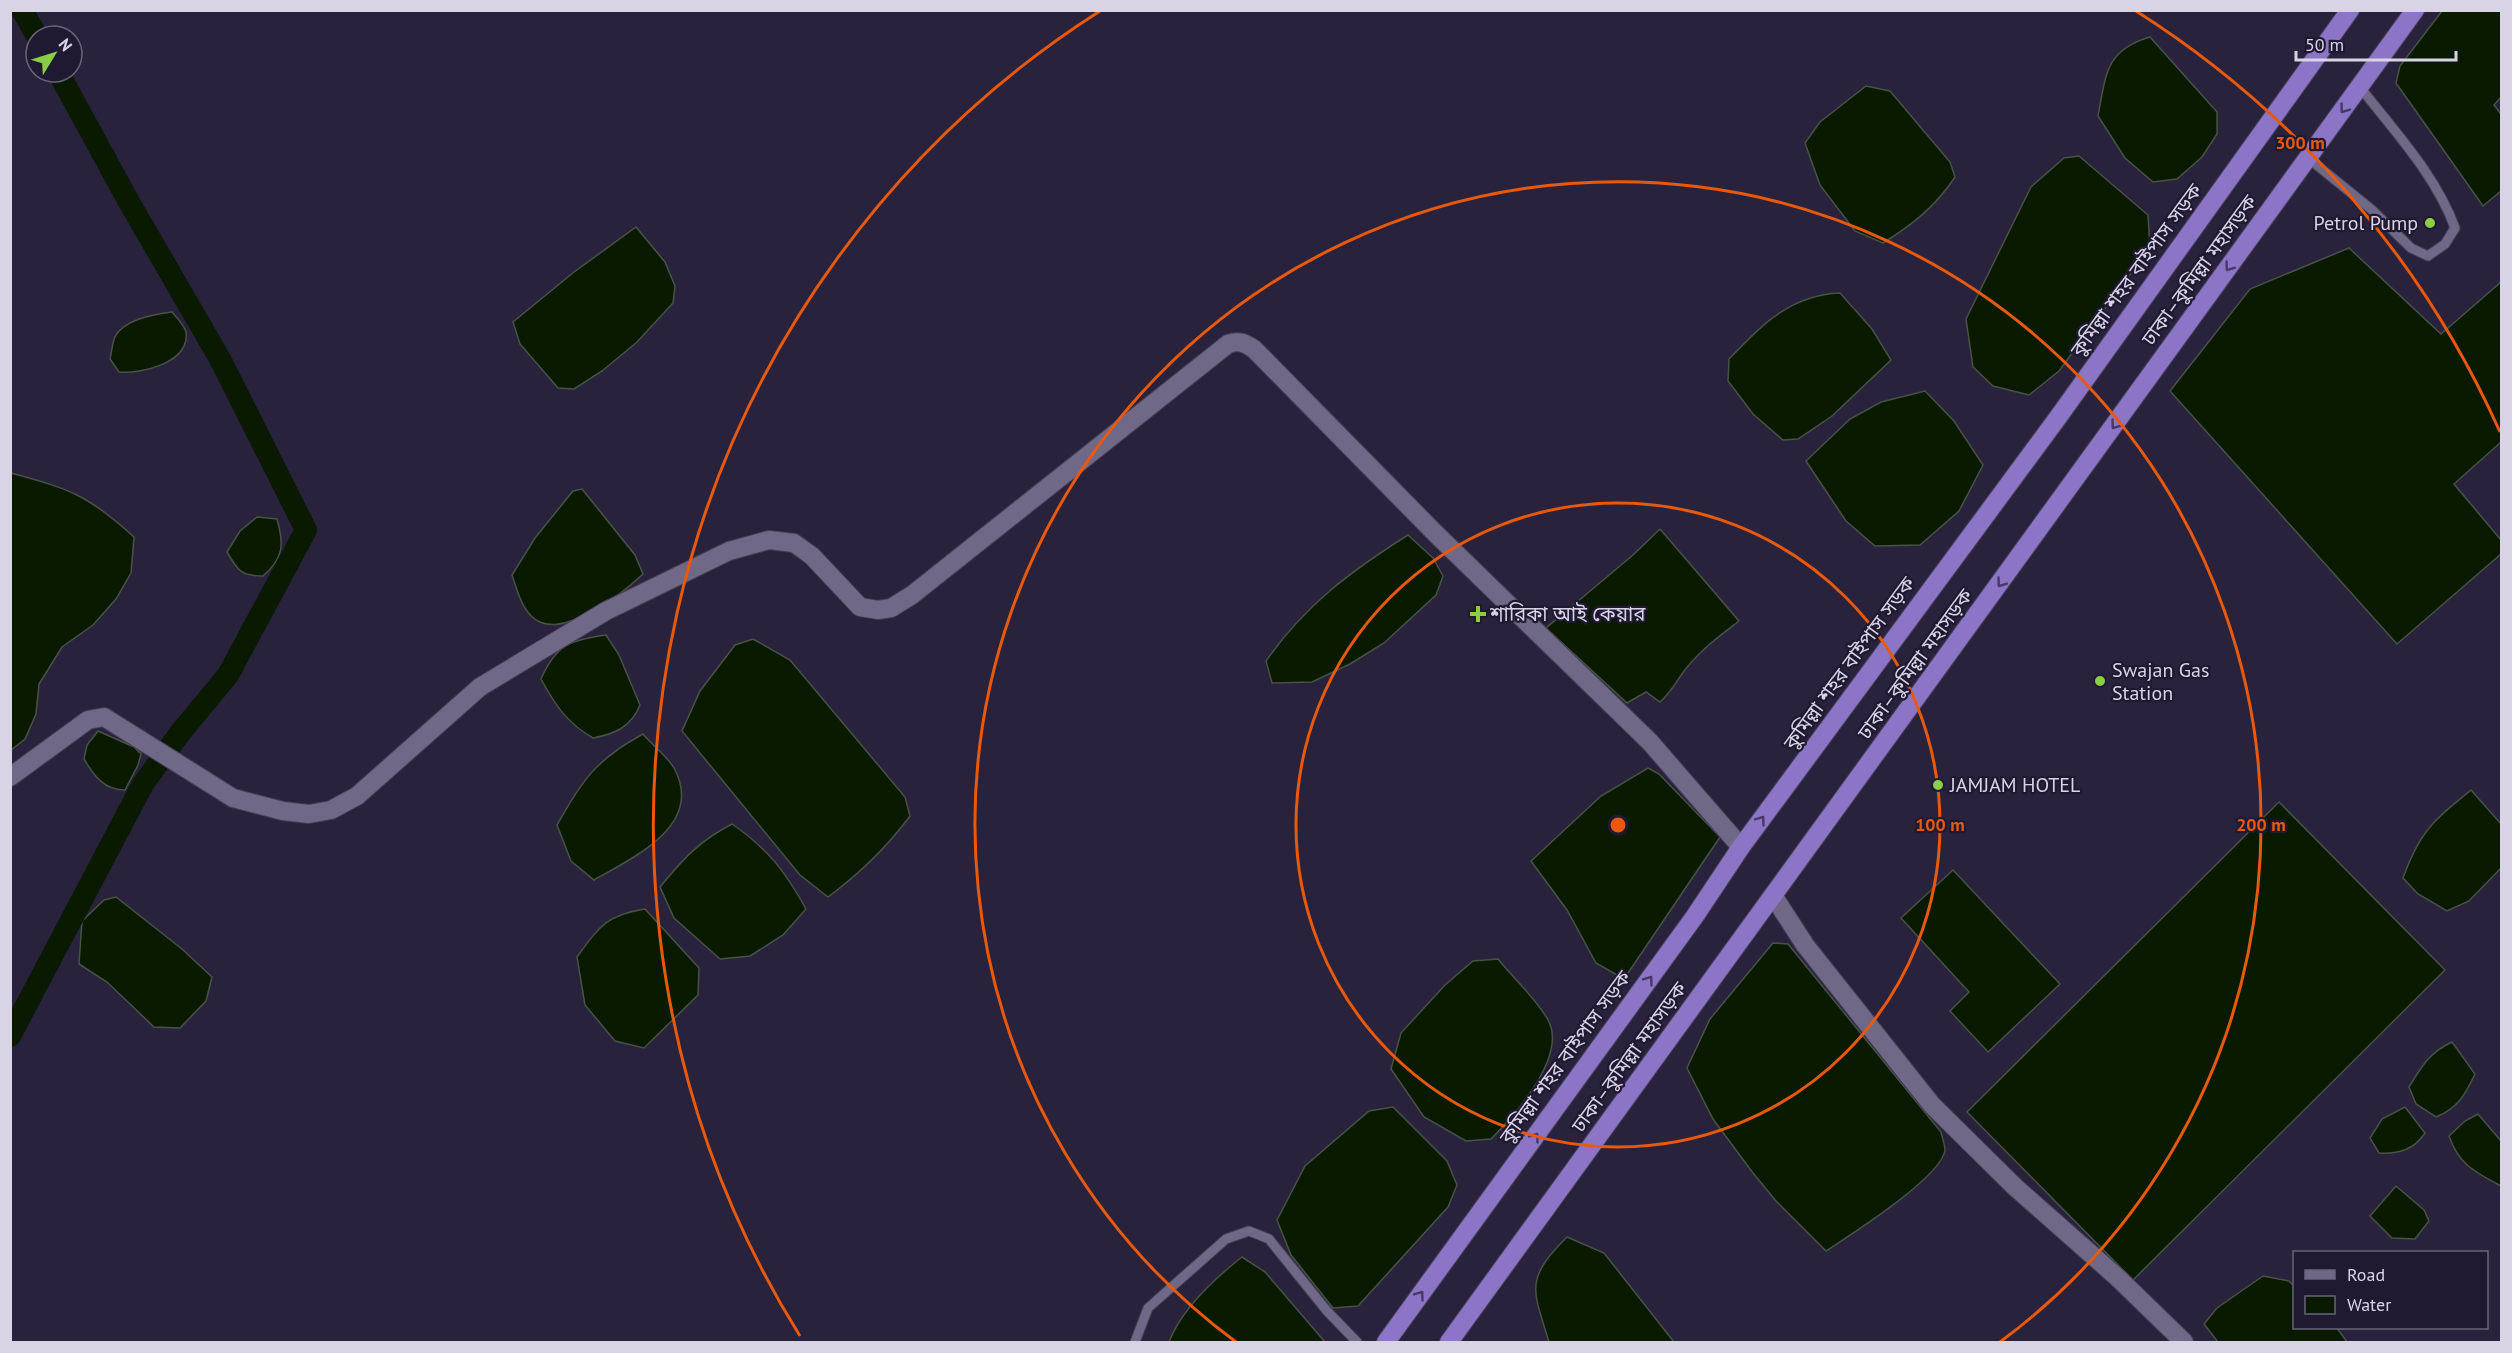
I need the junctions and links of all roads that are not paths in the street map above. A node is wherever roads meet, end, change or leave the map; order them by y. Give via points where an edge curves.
1 (2350, 10) edge
2 (2415, 10) edge
3 (2360, 87) junction
4 (2308, 158) junction
5 (10, 777) edge
6 (1741, 847) junction
7 (1774, 897) junction
8 (1135, 1342) edge
9 (1357, 1342) edge
10 (1386, 1342) edge
11 (1449, 1342) edge
12 (2184, 1342) edge

6 -> 1 highway, কুমিল্লা শহর বাইপাস সড়ক via 2059,416
2 - 3 highway, ঢাকা–কুমিল্লা মহাসড়ক
3 -> 4 highway, ঢাকা–কুমিল্লা মহাসড়ক
3 - 4 lane via 2448,207 2455,228 2445,244 2428,256 2411,248 2371,209
4 -> 7 highway, ঢাকা–কুমিল্লা মহাসড়ক
5 - 6 street via 88,720 104,717 233,798 283,811 309,814 331,810 357,796 480,687 606,611 729,550 769,540 794,543 812,556 860,607 891,608 1228,345 1243,342 1650,742
10 -> 6 highway, কুমিল্লা শহর বাইপাস সড়ক
7 - 11 highway, ঢাকা–কুমিল্লা মহাসড়ক
7 - 12 street via 1804,945 1932,1106
8 - 9 lane via 1148,1308 1226,1239 1249,1231 1269,1239

